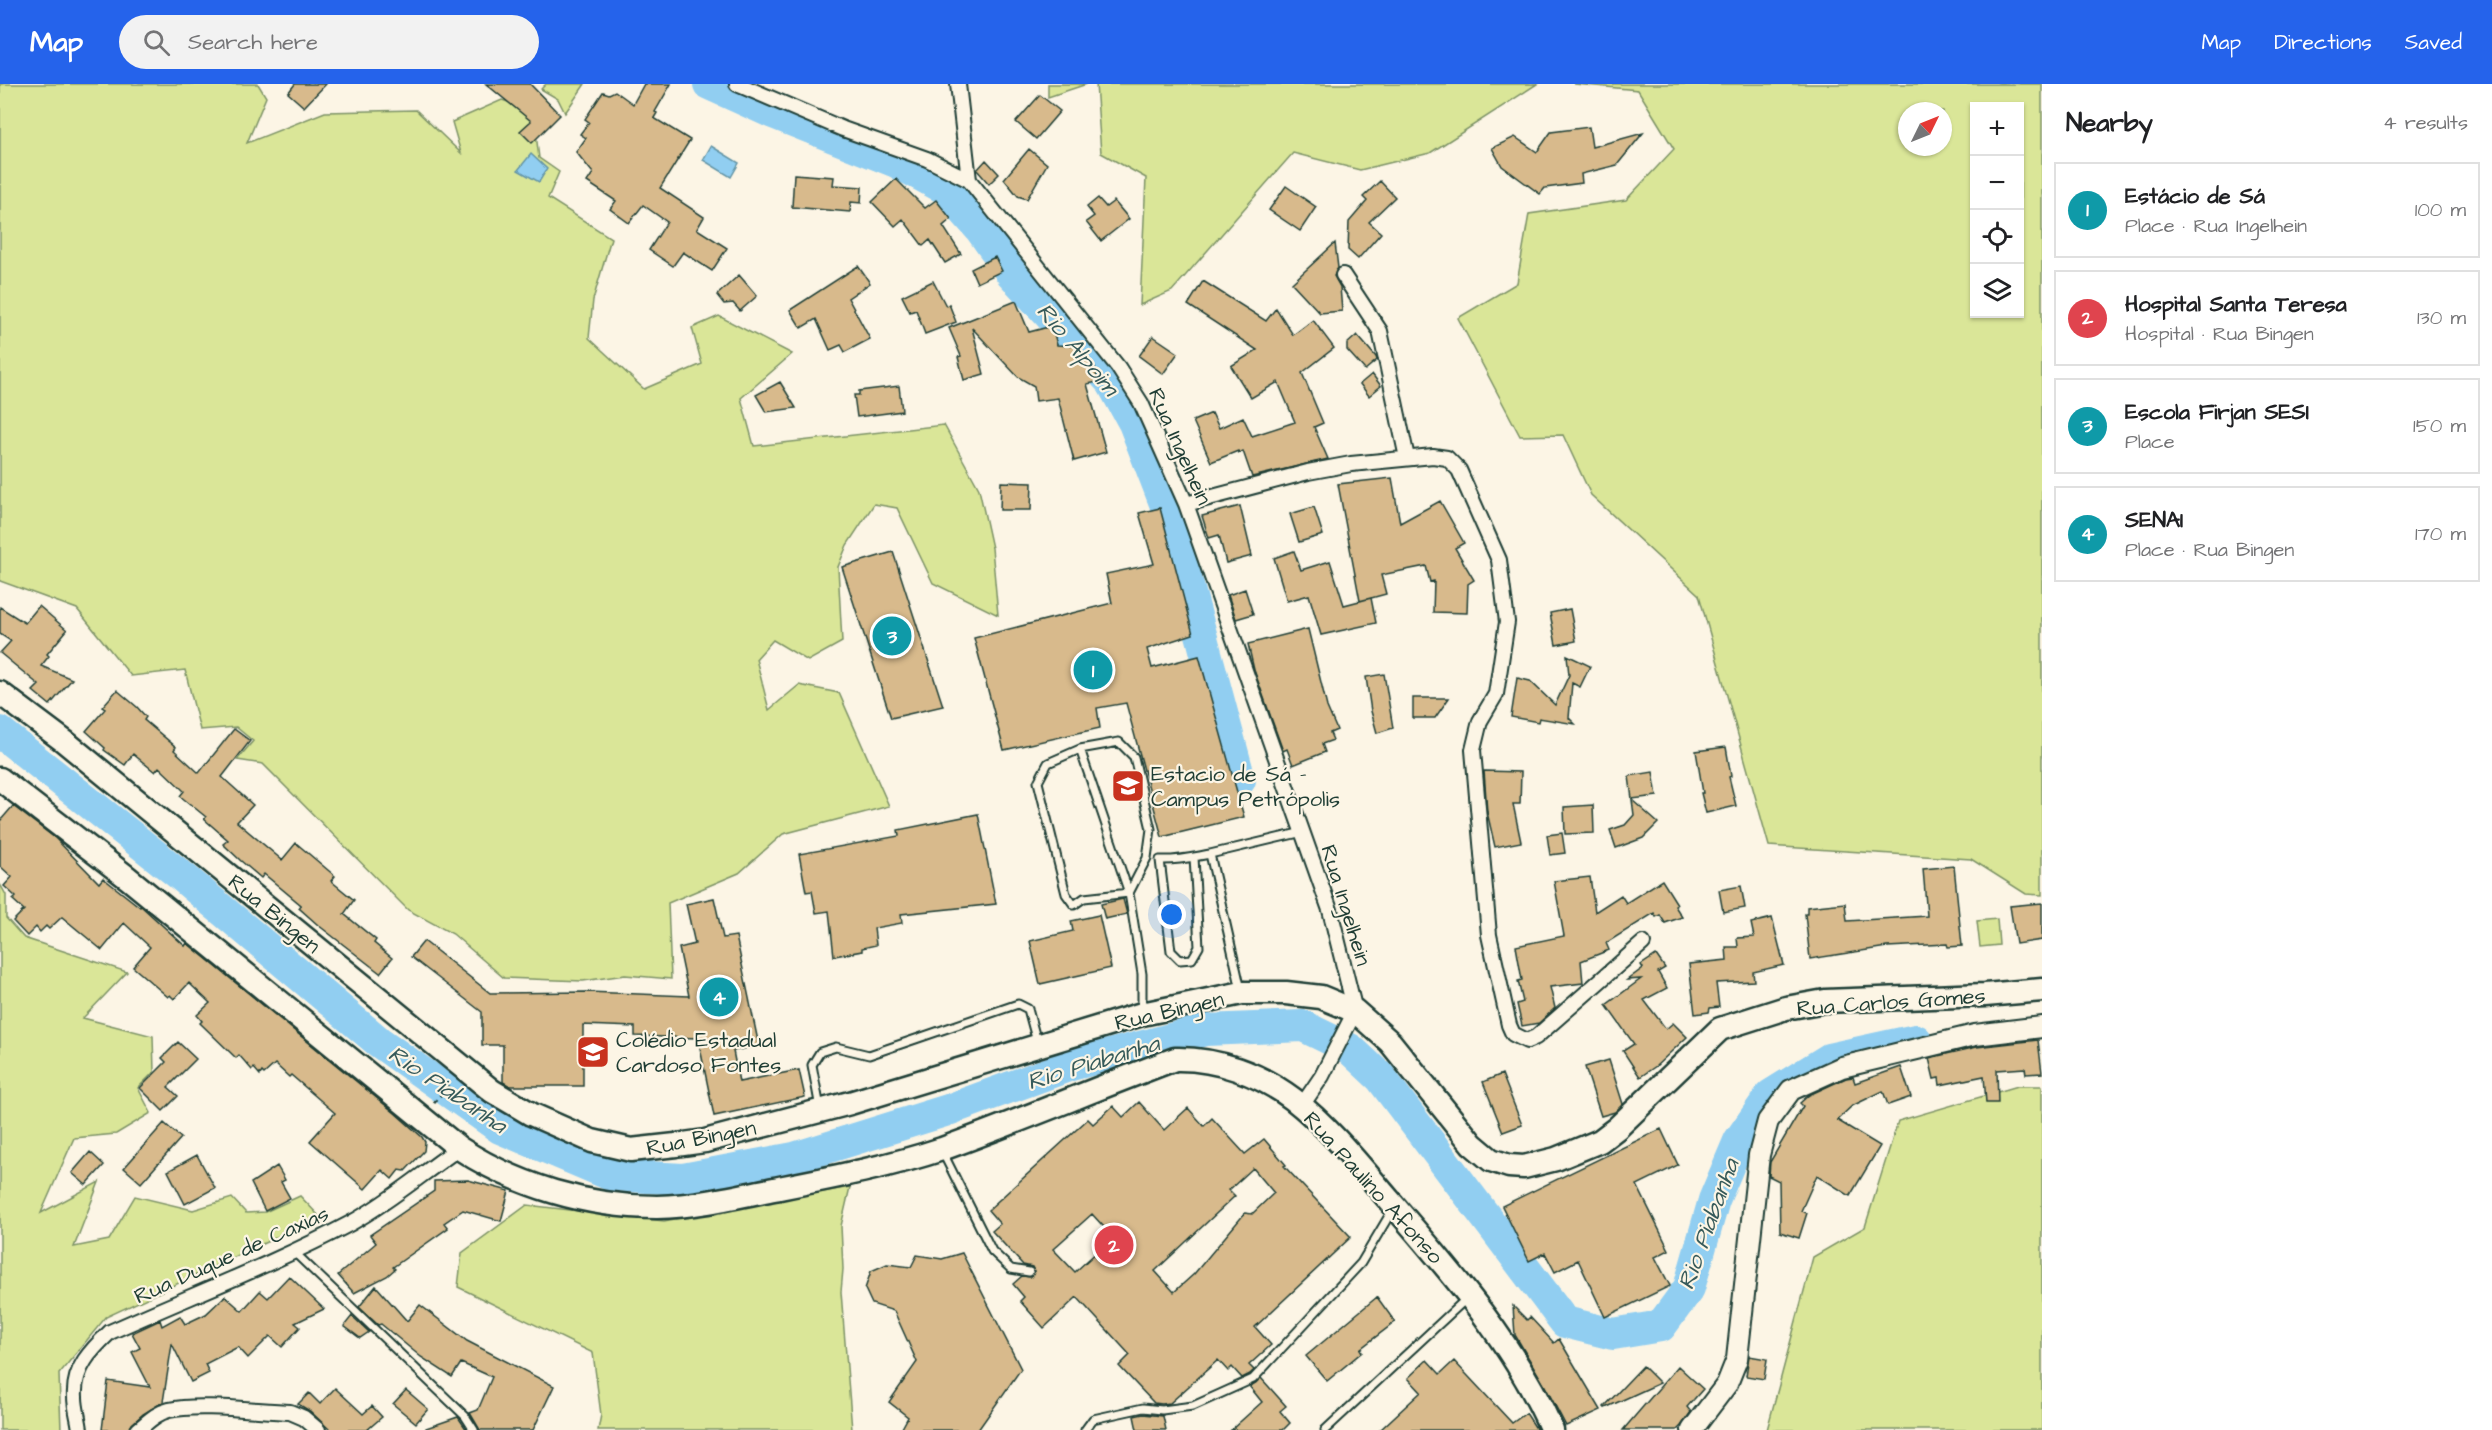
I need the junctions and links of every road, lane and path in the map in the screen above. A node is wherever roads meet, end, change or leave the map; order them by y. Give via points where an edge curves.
1 (736, 84) edge
2 (958, 84) edge
3 (749, 87) edge
4 (969, 180) junction
5 (1343, 274) dead end
6 (1407, 458) junction
7 (1186, 504) junction
8 (0, 693) edge
9 (1080, 749) junction
10 (0, 779) edge
11 (1303, 832) junction
12 (1210, 854) junction
13 (1194, 857) junction
14 (1148, 858) junction
15 (1160, 860) junction
16 (1129, 893) junction
17 (1643, 943) dead end
18 (2042, 990) edge
19 (1242, 993) junction
20 (1355, 1011) junction
21 (1143, 1014) junction
22 (2042, 1027) edge
23 (1038, 1045) junction
24 (448, 1086) dead end
25 (1302, 1107) junction
26 (428, 1111) dead end
27 (821, 1111) junction
28 (459, 1148) junction
29 (941, 1149) junction
30 (1394, 1206) junction
31 (293, 1251) junction
32 (1029, 1272) dead end
33 (1470, 1295) junction
34 (80, 1430) edge
35 (138, 1430) edge
36 (318, 1430) edge
37 (474, 1430) edge
38 (1084, 1430) edge
39 (1325, 1430) edge
40 (1552, 1430) edge
41 (1692, 1430) edge

1 - 3 street, Rua Ingelhein
2 - 4 street
3 - 4 street, Rua Ingelhein
4 - 7 street, Rua Ingelhein via 1118,367 1141,403
5 - 6 street via 1380,331
6 - 7 street via 1308,472
6 - 17 street via 1447,458 1459,470 1499,560 1507,622 1502,669 1497,694 1480,721 1473,750 1490,935 1513,1035 1527,1041 1536,1037
7 - 11 street, Rua Ingelhein
8 - 27 main road, Rua Bingen via 492,1091 531,1114 592,1141 631,1150 705,1141
9 - 14 lane via 1119,742 1134,757 1151,829
9 - 16 lane
9 - 16 lane via 1048,763 1038,782 1066,894 1074,905 1084,898
10 - 28 main road via 128,878
11 - 12 lane
11 - 20 street, Rua Ingelhein via 1330,910
12 - 13 lane
12 - 19 lane
13 - 15 lane
13 - 15 lane via 1199,947 1192,959 1180,960 1171,951
14 - 15 lane
14 - 16 lane
16 - 21 lane via 1142,974
18 - 20 main road, Rua Carlos Gomes via 1806,1003 1720,1029 1600,1141 1524,1167 1491,1160 1472,1144 1390,1042
19 - 20 main road, Rua Bingen via 1321,997
19 - 21 main road, Rua Bingen
20 - 25 street, Rua Paulino Afonso
21 - 23 main road, Rua Bingen
22 - 41 main road via 1975,1035 1842,1067 1791,1090 1768,1121 1759,1155 1737,1359 1727,1384
23 - 27 main road, Rua Bingen
23 - 27 lane via 1028,1010 1018,1004 869,1055 836,1047 820,1052 812,1065
24 - 26 path
25 - 29 main road via 1278,1089 1228,1065 1175,1059
25 - 30 main road, Rua Paulino Afonso via 1336,1139
28 - 29 main road via 486,1166 525,1183 585,1200 656,1207 700,1204 811,1182
28 - 31 street, Rua Duque de Caxias via 400,1192
29 - 32 lane via 992,1251 1011,1269
30 - 33 main road, Rua Paulino Afonso
30 - 38 lane via 1360,1263 1252,1379 1192,1406 1133,1410 1093,1419
31 - 34 street, Rua Duque de Caxias via 110,1332 82,1362 77,1377 75,1396
31 - 37 lane via 465,1416
33 - 39 lane
33 - 40 main road, Rua Paulino Afonso via 1517,1363
35 - 36 street via 168,1410 186,1408 290,1412

